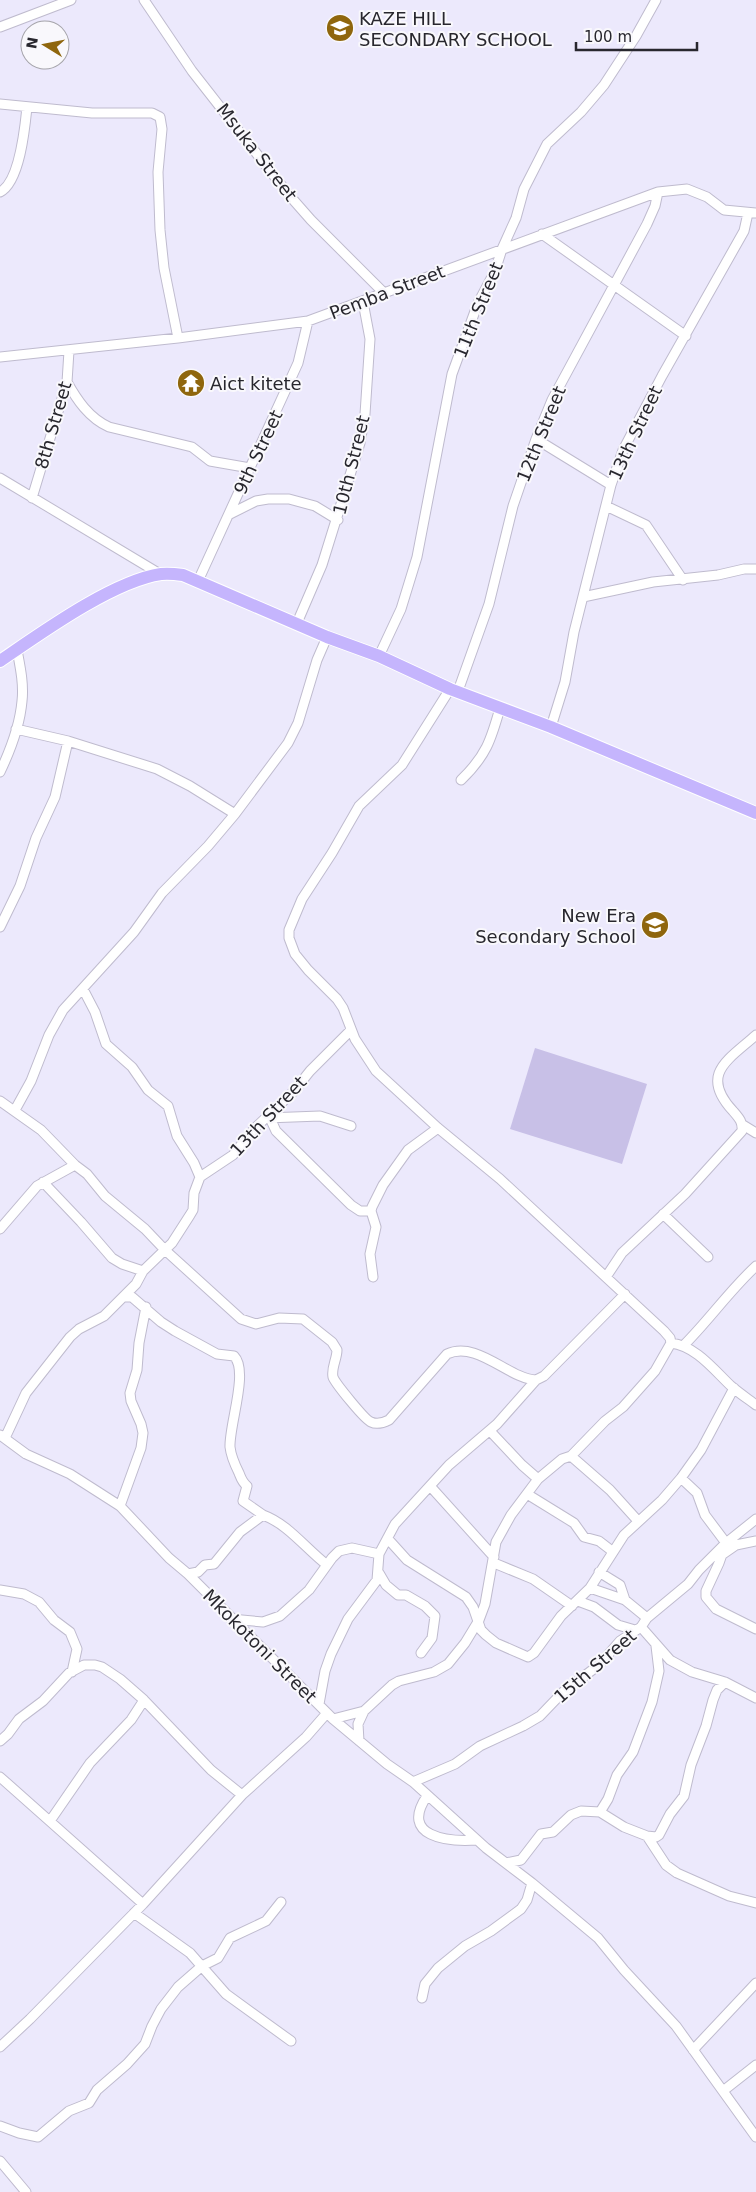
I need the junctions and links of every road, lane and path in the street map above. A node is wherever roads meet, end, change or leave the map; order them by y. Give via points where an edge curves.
1 (71, 0) edge
2 (144, 0) edge
3 (656, 0) edge
4 (0, 27) edge
5 (0, 104) edge
6 (27, 107) junction
7 (0, 192) edge
8 (658, 192) junction
9 (752, 213) edge
10 (542, 234) junction
11 (502, 249) junction
12 (613, 285) junction
13 (384, 292) junction
14 (363, 302) junction
15 (308, 320) junction
16 (686, 336) junction
17 (178, 338) junction
18 (69, 351) junction
19 (0, 357) edge
20 (67, 382) junction
21 (536, 439) junction
22 (250, 468) junction
23 (0, 478) edge
24 (611, 485) junction
25 (32, 498) junction
26 (606, 506) junction
27 (230, 514) junction
28 (338, 520) junction
29 (756, 568) edge
30 (160, 574) junction
31 (683, 580) junction
32 (198, 581) junction
33 (583, 597) junction
34 (297, 622) junction
35 (327, 637) junction
36 (17, 650) junction
37 (379, 656) junction
38 (0, 660) edge
39 (454, 690) junction
40 (500, 708) junction
41 (551, 727) junction
42 (16, 729) junction
43 (68, 741) junction
44 (0, 772) edge
45 (461, 780) dead end
46 (756, 813) edge
47 (235, 814) junction
48 (0, 927) edge
49 (83, 989) junction
50 (351, 1030) junction
51 (756, 1035) edge
52 (0, 1101) edge
53 (15, 1110) junction
54 (268, 1118) junction
55 (743, 1124) junction
56 (350, 1126) dead end
57 (438, 1128) junction
58 (756, 1133) edge
59 (75, 1166) junction
60 (200, 1177) junction
61 (43, 1182) junction
62 (371, 1211) junction
63 (662, 1214) junction
64 (0, 1228) edge
65 (166, 1250) junction
66 (708, 1257) dead end
67 (756, 1266) edge
68 (144, 1271) junction
69 (373, 1276) dead end
70 (606, 1277) junction
71 (625, 1294) junction
72 (123, 1297) junction
73 (146, 1307) junction
74 (671, 1343) junction
75 (684, 1345) junction
76 (536, 1380) junction
77 (734, 1388) junction
78 (756, 1405) edge
79 (490, 1431) junction
80 (3, 1437) edge
81 (571, 1456) junction
82 (681, 1478) junction
83 (538, 1479) junction
84 (430, 1486) junction
85 (527, 1494) junction
86 (120, 1506) junction
87 (263, 1515) junction
88 (756, 1520) edge
89 (638, 1521) junction
90 (388, 1539) junction
91 (756, 1542) edge
92 (726, 1543) junction
93 (612, 1551) junction
94 (379, 1554) junction
95 (723, 1554) junction
96 (494, 1560) junction
97 (327, 1565) junction
98 (599, 1572) junction
99 (379, 1573) junction
100 (188, 1574) junction
101 (590, 1588) junction
102 (0, 1590) edge
103 (625, 1600) junction
104 (575, 1603) junction
105 (647, 1618) junction
106 (231, 1619) junction
107 (479, 1620) junction
108 (638, 1628) junction
109 (756, 1629) edge
110 (656, 1646) junction
111 (421, 1653) dead end
112 (72, 1672) junction
113 (725, 1682) junction
114 (756, 1698) edge
115 (144, 1700) junction
116 (319, 1704) junction
117 (364, 1711) junction
118 (330, 1716) junction
119 (0, 1741) edge
120 (359, 1741) junction
121 (0, 1778) edge
122 (412, 1782) junction
123 (242, 1795) junction
124 (427, 1796) junction
125 (600, 1812) junction
126 (50, 1820) junction
127 (647, 1836) junction
128 (477, 1840) junction
129 (506, 1862) junction
130 (532, 1883) junction
131 (281, 1902) dead end
132 (756, 1903) edge
133 (144, 1904) junction
134 (134, 1913) junction
135 (202, 1966) junction
136 (756, 1983) edge
137 (422, 1998) dead end
138 (291, 2041) dead end
139 (0, 2047) edge
140 (693, 2050) junction
141 (756, 2065) edge
142 (723, 2091) junction
143 (0, 2126) edge
144 (756, 2137) edge
145 (2, 2168) edge
146 (26, 2192) edge

1 - 4 street
2 - 13 street, Msuka Street via 192,72 289,195
3 - 11 street, 11th Street via 604,85 547,144 524,188 516,218
5 - 6 street
6 - 7 street via 17,164
6 - 17 street via 92,113 152,113 160,117 160,230
8 - 9 street, Pemba Street via 677,188 693,190 724,210
8 - 10 street, Pemba Street
8 - 12 street, 12th Street via 652,215
9 - 16 street, 13th Street
10 - 11 street, Pemba Street
10 - 12 street
11 - 13 street, Pemba Street
11 - 37 street, 11th Street via 452,374 416,557 401,609
12 - 16 street
12 - 21 street, 12th Street via 552,400
13 - 14 street, Pemba Street
14 - 15 street, Pemba Street
14 - 28 street, 10th Street via 370,339 365,414
15 - 17 street, Pemba Street
15 - 22 street, 9th Street via 298,363
16 - 24 street, 13th Street via 638,420
17 - 18 street, Pemba Street
18 - 19 street, Pemba Street
18 - 20 street, 8th Street
20 - 22 street via 77,400 103,425 192,447 210,461
20 - 25 street, 8th Street
21 - 24 street
21 - 39 street, 12th Street via 513,506 489,604
22 - 27 street, 9th Street
23 - 25 street
24 - 26 street, 13th Street
25 - 30 street
26 - 31 street via 646,525
26 - 33 street, 13th Street
27 - 28 street via 256,501 289,499 315,506
27 - 32 street, 9th Street
28 - 34 street, 10th Street
29 - 31 street
30 - 32 highway via 183,575
30 - 36 highway via 100,597
31 - 33 street via 653,582
32 - 34 highway
33 - 41 street, 13th Street via 565,682
34 - 35 highway
35 - 37 highway
35 - 47 street via 291,737
36 - 38 highway
36 - 42 street via 22,700
37 - 39 highway
39 - 40 highway
39 - 50 street, 12th Street via 402,765 359,806 302,899 289,930 295,954 337,998
40 - 41 highway
40 - 45 street via 493,736 476,764
41 - 46 highway
42 - 43 street
42 - 44 street
43 - 47 street via 157,769
43 - 48 street via 55,796 20,886
47 - 49 street via 162,892 134,932
49 - 53 street via 54,1024 31,1081
49 - 60 street via 106,1044 132,1067 148,1090 168,1106 177,1136
50 - 54 street, 13th Street
50 - 57 street, 12th Street via 376,1071
51 - 55 street via 726,1062 718,1077 720,1094
52 - 53 street
53 - 59 street via 46,1135
54 - 56 street via 320,1116
54 - 60 street, 13th Street via 233,1154
54 - 62 street via 276,1131 344,1199 360,1211
55 - 58 street
55 - 63 street via 738,1138
57 - 62 street via 408,1150 383,1185
57 - 70 street, 12th Street via 500,1179
59 - 61 street
59 - 65 street
60 - 65 street via 194,1193 193,1210
61 - 64 street
61 - 68 street via 107,1254 122,1264
62 - 69 street via 376,1226 370,1254
63 - 66 street
63 - 70 street via 622,1253
65 - 68 street
65 - 76 street via 241,1319 256,1324 303,1319 315,1327 337,1350 333,1370 336,1382 365,1418 374,1424 389,1420 452,1352 488,1358 520,1376
67 - 75 street
68 - 72 street
70 - 71 street, 12th Street
71 - 74 street, 12th Street via 664,1331
71 - 76 street via 544,1376
72 - 73 street via 132,1297
72 - 80 street via 104,1316 70,1337 26,1393
73 - 86 street via 130,1393 143,1434
73 - 87 street via 175,1331 217,1354 234,1356 239,1361 230,1447 241,1480 247,1486 243,1501
74 - 75 street
74 - 81 street via 655,1371 623,1407
75 - 77 street
76 - 79 street
77 - 78 street
77 - 82 street via 701,1450
79 - 83 street
79 - 84 street via 449,1465
80 - 86 street, Mkokotoni Street via 26,1454 70,1474
81 - 83 street via 562,1459
81 - 89 street via 610,1490
82 - 89 street
82 - 92 street via 698,1493 706,1515
83 - 85 street
84 - 90 street via 402,1514
84 - 96 street
85 - 93 street via 574,1523 584,1537 599,1541
85 - 96 street via 503,1527 496,1542
86 - 100 street, Mkokotoni Street via 168,1558
87 - 97 street via 296,1537
87 - 100 street via 240,1532 214,1564
88 - 92 street, 15th Street
89 - 93 street
90 - 94 street
90 - 107 street via 406,1560 466,1597
91 - 95 street via 736,1545
92 - 95 street
92 - 105 street, 15th Street via 688,1584
93 - 98 street
94 - 97 street via 347,1548 338,1551
94 - 99 street
95 - 109 street via 706,1597 716,1610
96 - 104 street
96 - 107 street
97 - 106 street via 309,1590 280,1616 263,1622
98 - 101 street
98 - 103 street via 620,1585
99 - 111 street via 398,1595 425,1606 435,1616 432,1638
99 - 116 street via 374,1585 348,1619 325,1671
100 - 106 street, Mkokotoni Street
101 - 103 street
101 - 104 street
102 - 112 street via 24,1594 38,1602 70,1632 77,1648
103 - 105 street
104 - 107 street via 528,1657 496,1643 481,1630
104 - 108 street via 594,1607 618,1625
105 - 108 street, 15th Street
106 - 116 street, Mkokotoni Street
107 - 117 street via 448,1664 434,1672 399,1681
108 - 110 street
108 - 122 street, 15th Street via 540,1716 480,1746 454,1764
110 - 113 street via 681,1667
110 - 125 street via 659,1671 652,1702 633,1752 616,1775 608,1800
112 - 115 street via 84,1665 95,1664 120,1679
112 - 119 street via 19,1719
113 - 114 street
113 - 127 street via 713,1700 690,1765 684,1796 659,1835
115 - 123 street via 211,1770
115 - 126 street via 131,1720 90,1763
116 - 118 street, Mkokotoni Street
117 - 118 street
117 - 120 street via 358,1724
118 - 120 street, Mkokotoni Street
118 - 123 street
120 - 122 street, Mkokotoni Street
121 - 126 street
122 - 124 street, Mkokotoni Street
123 - 133 street
124 - 128 street, Mkokotoni Street
124 - 128 street via 418,1818 419,1824 429,1834 456,1842
125 - 127 street
125 - 129 street via 581,1811 571,1815 553,1832 541,1834 520,1861
126 - 133 street
127 - 132 street via 666,1864 677,1873 729,1896
128 - 129 street, Mkokotoni Street
129 - 130 street, Mkokotoni Street
130 - 137 street via 524,1905 438,1968 425,1984
130 - 140 street, Mkokotoni Street via 598,1938 676,2026
131 - 135 street via 266,1921 230,1938 218,1958
133 - 134 street
134 - 135 street via 190,1953
134 - 139 street
135 - 138 street via 226,1994
135 - 143 street via 178,1987 161,2009 140,2051 97,2090 89,2103 74,2108 38,2137
136 - 140 street
140 - 142 street, Mkokotoni Street
141 - 142 street
142 - 144 street, Mkokotoni Street
145 - 146 street

